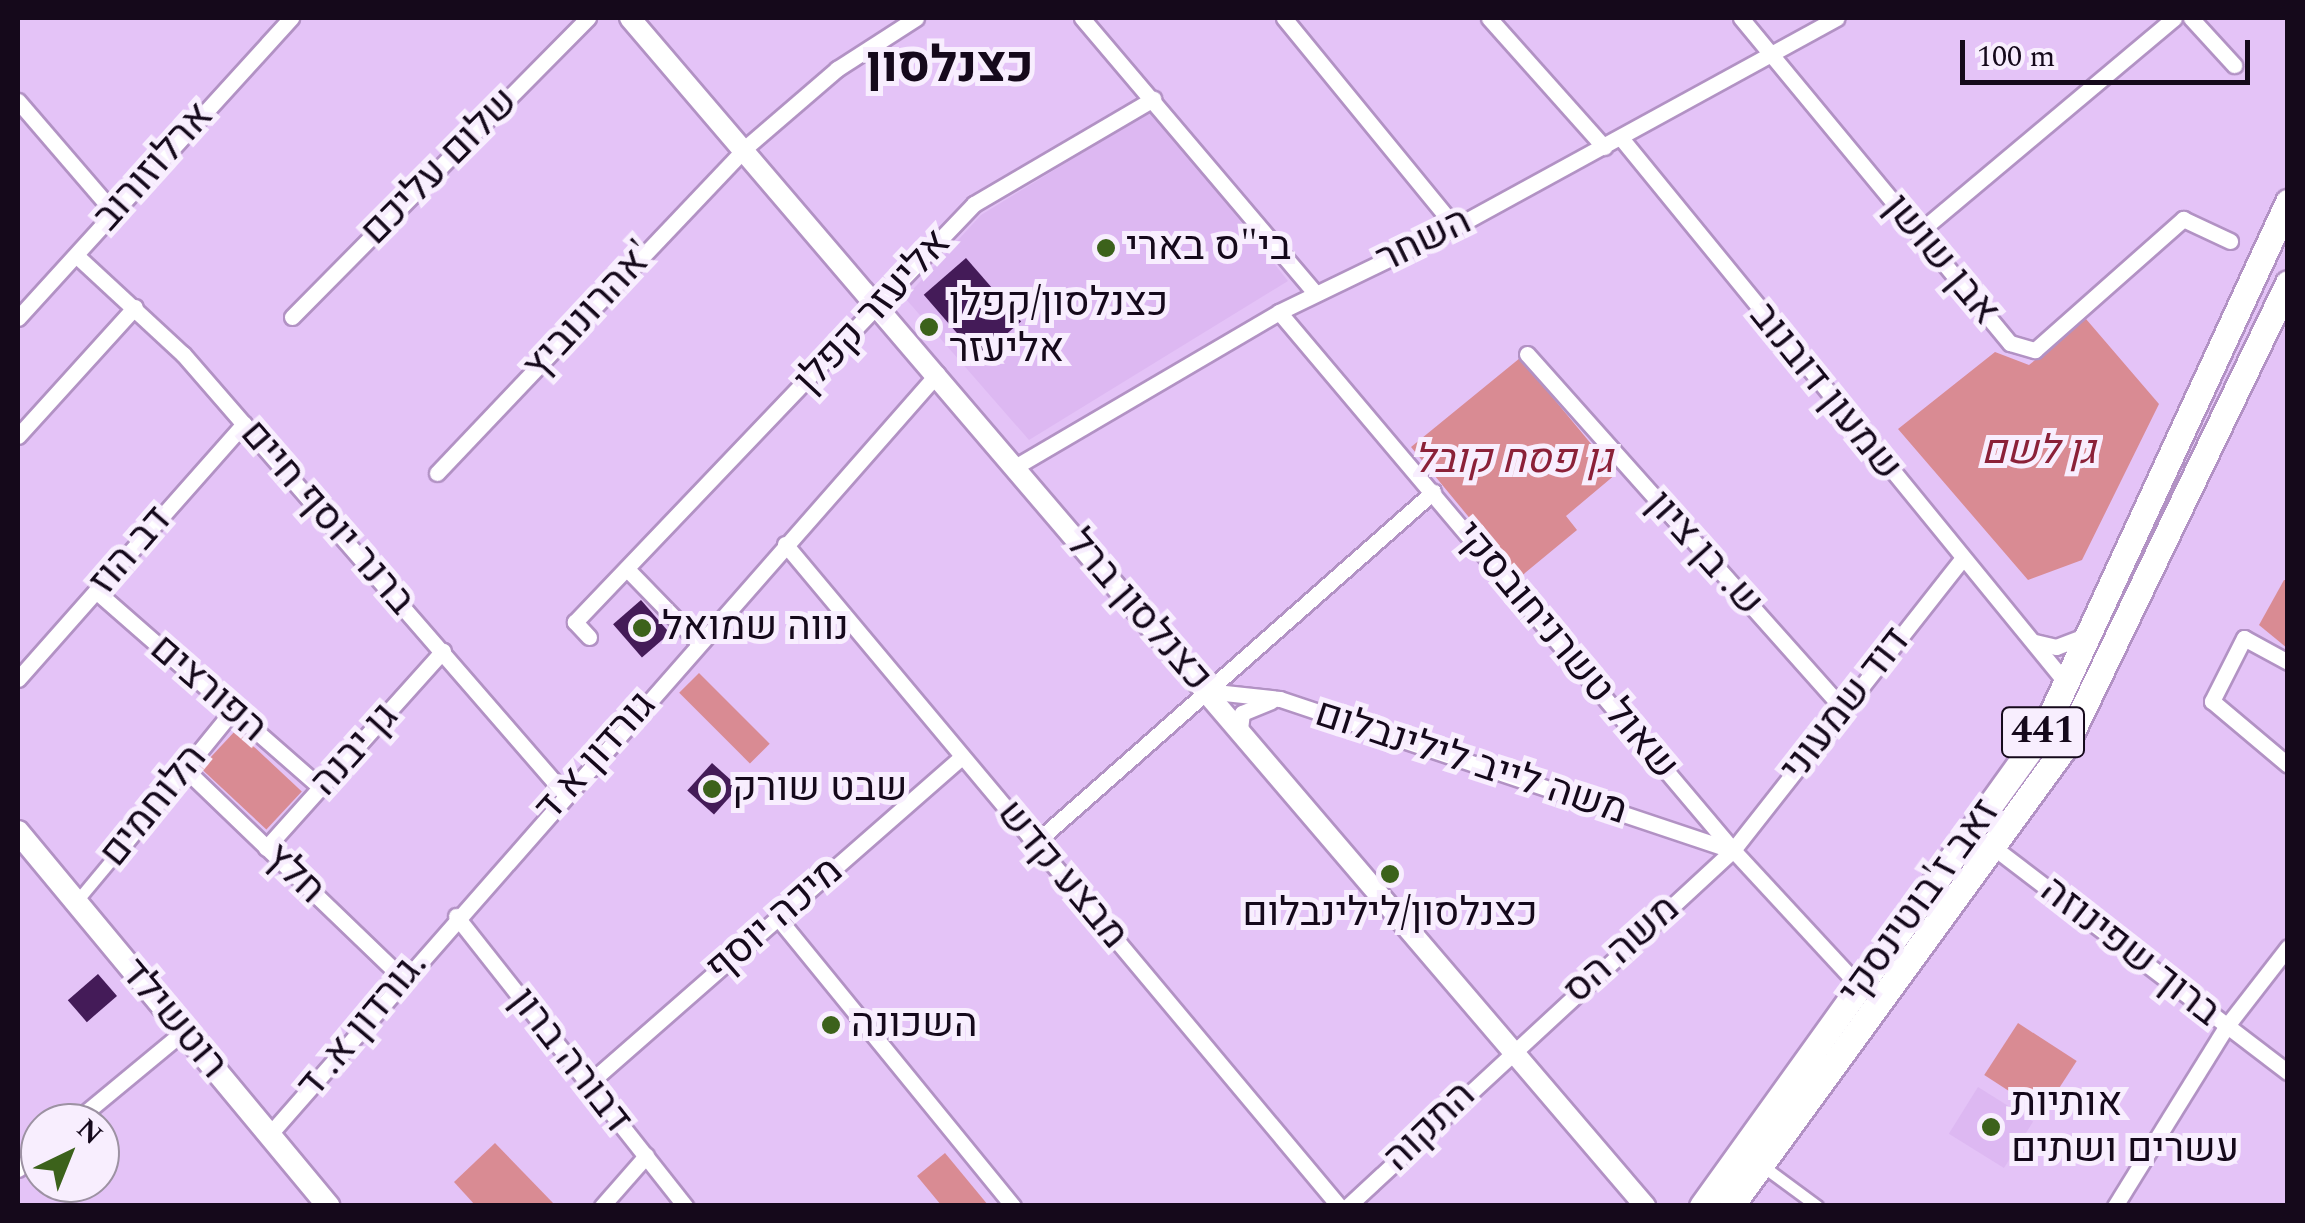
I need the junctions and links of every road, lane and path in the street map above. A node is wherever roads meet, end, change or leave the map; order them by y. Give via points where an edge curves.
1 (292, 18) edge
2 (588, 18) edge
3 (630, 18) edge
4 (916, 18) edge
5 (1082, 18) edge
6 (1284, 18) edge
7 (1489, 18) edge
8 (1741, 18) edge
9 (1836, 18) edge
10 (2174, 18) edge
11 (2192, 18) edge
12 (1773, 55) junction
13 (2234, 64) dead end
14 (1153, 99) junction
15 (18, 102) edge
16 (1622, 138) junction
17 (1604, 147) junction
18 (744, 149) junction
19 (2288, 202) edge
20 (111, 209) junction
21 (1455, 227) junction
22 (1918, 233) junction
23 (2230, 241) dead end
24 (77, 256) junction
25 (1315, 293) junction
26 (2285, 296) edge
27 (2240, 305) junction
28 (134, 307) junction
29 (879, 308) junction
30 (20, 312) edge
31 (1279, 312) junction
32 (292, 317) dead end
33 (1527, 354) dead end
34 (937, 374) junction
35 (244, 424) junction
36 (18, 436) edge
37 (1015, 467) junction
38 (437, 473) dead end
39 (1433, 492) junction
40 (785, 544) junction
41 (1961, 560) junction
42 (627, 569) junction
43 (96, 591) junction
44 (2091, 632) junction
45 (588, 638) dead end
46 (698, 642) junction
47 (2034, 642) junction
48 (442, 651) junction
49 (2288, 662) edge
50 (18, 679) edge
51 (2066, 684) junction
52 (1206, 691) junction
53 (1280, 699) junction
54 (1842, 708) junction
55 (233, 710) junction
56 (1241, 731) junction
57 (962, 757) junction
58 (2288, 765) edge
59 (185, 769) junction
60 (321, 788) junction
61 (564, 792) junction
62 (19, 836) edge
63 (1983, 839) junction
64 (1035, 844) junction
65 (266, 848) junction
66 (1733, 850) junction
67 (116, 854) joint
68 (76, 902) junction
69 (456, 916) junction
70 (778, 918) junction
71 (2288, 948) edge
72 (402, 978) junction
73 (1859, 986) junction
74 (2226, 1027) junction
75 (183, 1032) junction
76 (1512, 1049) junction
77 (2288, 1072) edge
78 (588, 1084) junction
79 (97, 1103) edge
80 (269, 1134) junction
81 (646, 1156) junction
82 (1760, 1164) junction
83 (329, 1206) edge
84 (602, 1206) edge
85 (685, 1206) edge
86 (1013, 1206) edge
87 (1340, 1206) edge
88 (1348, 1206) edge
89 (1645, 1206) edge
90 (1702, 1206) edge
91 (1731, 1206) edge
92 (1817, 1206) edge
93 (2116, 1206) edge

1 - 20 street, ארלוזורוב
2 - 32 street, שלום עליכם
3 - 18 street, כצנלסון ברל
4 - 18 street, אהרונוביץ' via 837,69
5 - 14 street
6 - 21 street
7 - 17 street
8 - 12 street, אבן שושן
9 - 12 street, השחר
10 - 22 street
11 - 13 street
12 - 16 street, השחר
12 - 22 street, אבן שושן
14 - 25 street
14 - 29 street, אליעזר קפלן via 974,204
15 - 20 street
16 - 17 street, השחר
16 - 41 street, שמעון דובנוב
17 - 21 street, השחר
18 - 29 street, כצנלסון ברל
18 - 38 street, אהרונוביץ'
19 - 27 main road, זאב ז'בוטינסקי / 441
20 - 24 street, ארלוזורוב
21 - 25 street, השחר
22 - 23 street, אבן שושן via 2010,343 2036,350 2183,219
24 - 28 street, ברנר יוסף חיים
24 - 30 street, ארלוזורוב
25 - 31 street, השחר
26 - 27 street
26 - 63 main road, זאב ז'בוטינסקי / 441 via 2064,748
27 - 44 main road, זאב ז'בוטינסקי / 441
28 - 35 street, ברנר יוסף חיים
28 - 36 street
29 - 34 street, כצנלסון ברל
29 - 42 street, אליעזר קפלן
31 - 37 street, השחר
31 - 39 street, שאול טשרניחובסקי
33 - 54 street, ש. בן ציון
34 - 37 street, כצנלסון ברל
34 - 40 street, גורדון א ד
35 - 43 street, דב הוז
35 - 48 street, ברנר יוסף חיים
37 - 52 street, כצנלסון ברל
39 - 52 street
39 - 66 street, שאול טשרניחובסקי
40 - 46 street, גורדון א ד
40 - 57 street, מבצע קדש
41 - 47 street, שמעון דובנוב
41 - 54 street, דוד שמעוני
42 - 45 street, אליעזר קפלן via 575,622
42 - 46 street
43 - 50 street, דב הוז
43 - 55 street, הפורצים
44 - 47 street via 2056,648
44 - 51 main road, זאב ז'בוטינסקי / 441
46 - 61 street, גורדון א ד
47 - 51 street, שמעון דובנוב
48 - 60 street, גן יבנה
48 - 61 street, ברנר יוסף חיים
49 - 58 street via 2244,638 2212,701
51 - 63 main road, זאב ז'בוטינסקי / 441
52 - 53 street, משה לייב לילינבלום
52 - 56 street, כצנלסון ברל
52 - 64 street
53 - 56 street via 1242,712 1236,718
53 - 66 street, משה לייב לילינבלום
54 - 66 street, דוד שמעוני
55 - 59 street, הלוחמים
55 - 60 street, הפורצים
56 - 76 street, כצנלסון ברל
57 - 64 street, מבצע קדש
57 - 70 street, מיכה יוסף
59 - 65 street, חלץ
59 - 67 street, הלוחמים
60 - 65 street, גן יבנה
61 - 69 street, גורדון א ד
62 - 68 main road, רוטשילד
63 - 73 main road, זאב ז'בוטינסקי / 441
63 - 74 street, ברוך שפינוזה
63 - 82 main road, זאב ז'בוטינסקי / 441
64 - 87 street, מבצע קדש
65 - 72 street, חלץ
66 - 73 street, שאול טשרניחובסקי
66 - 76 street, משה הס
67 - 68 street, הלוחמים
68 - 75 main road, רוטשילד
69 - 72 street, גורדון א. ד.
69 - 78 street, דבורה ברון
70 - 78 street, מיכה יוסף
70 - 86 street
71 - 74 street
72 - 80 street, גורדון א. ד.
73 - 90 main road, זאב ז'בוטינסקי / 441
74 - 77 street, ברוך שפינוזה
74 - 93 street
75 - 79 street
75 - 80 main road, רוטשילד
76 - 88 street, התקוה
76 - 89 street, כצנלסון ברל
78 - 81 street, דבורה ברון
80 - 83 main road, רוטשילד
81 - 84 street
81 - 85 street, דבורה ברון
82 - 91 main road, זאב ז'בוטינסקי / 441
82 - 92 street

